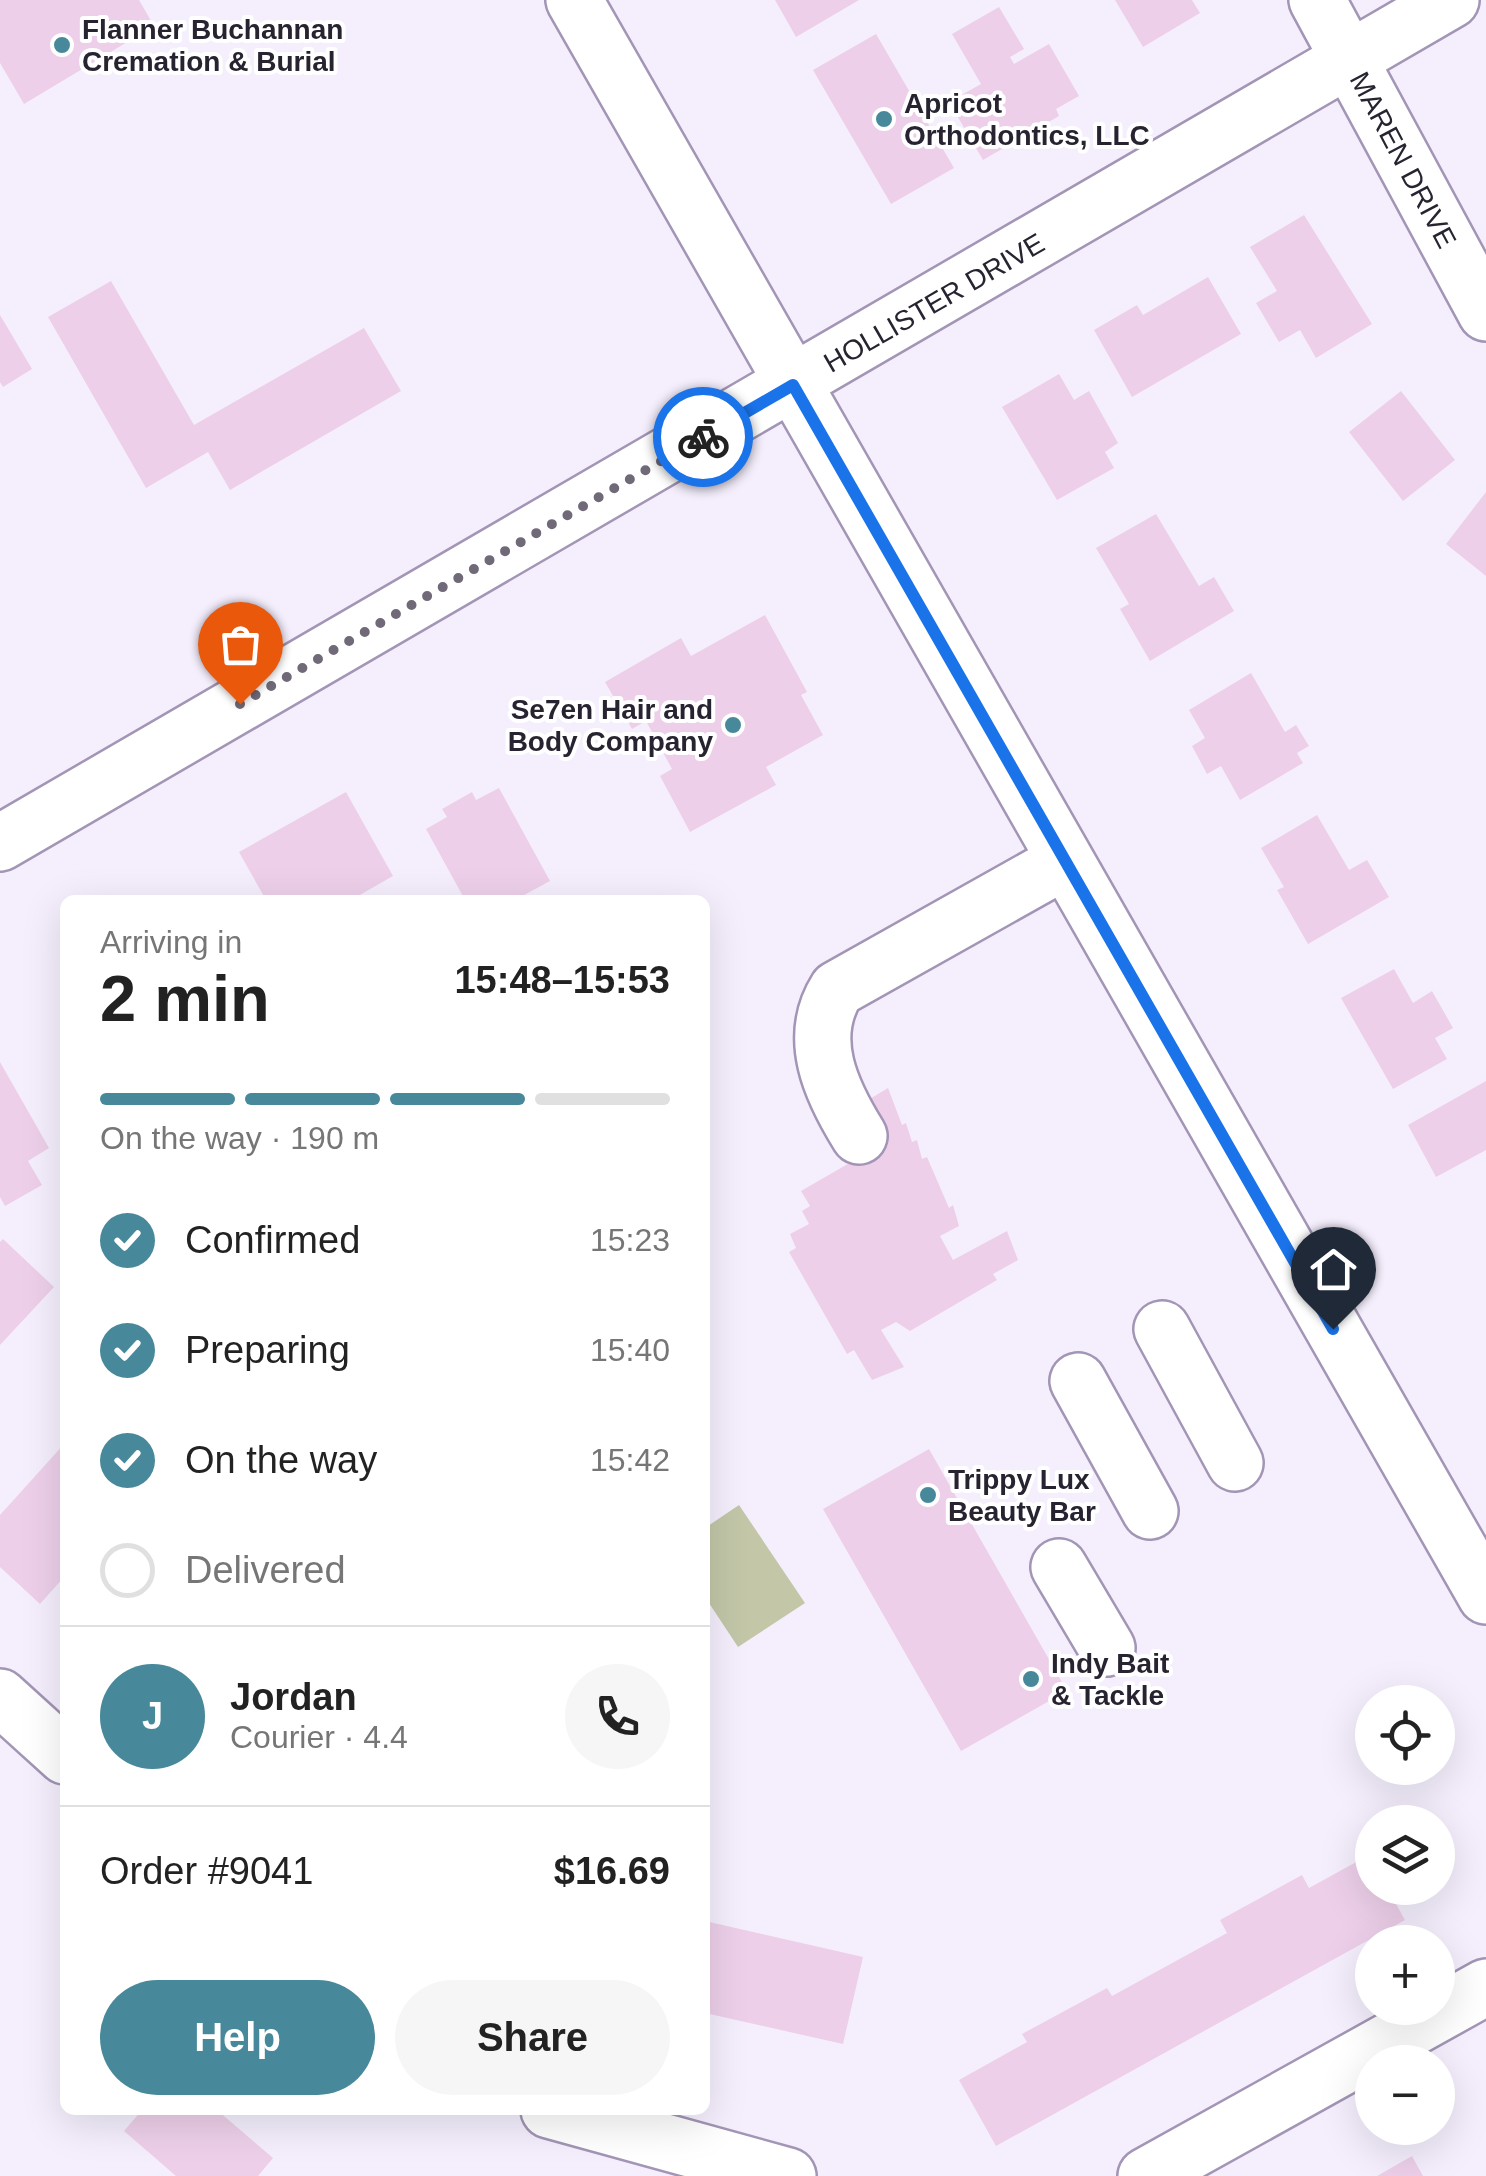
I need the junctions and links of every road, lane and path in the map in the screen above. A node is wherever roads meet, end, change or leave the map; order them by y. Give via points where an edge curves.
1 (574, 0) edge
2 (1317, 0) edge
3 (1452, 0) edge
4 (1349, 60) junction
5 (1486, 313) edge
6 (793, 385) junction
7 (0, 843) edge
8 (1065, 861) junction
9 (859, 1136) dead end
10 (1162, 1329) dead end
11 (1078, 1381) dead end
12 (1235, 1463) dead end
13 (1150, 1511) dead end
14 (1472, 1539) edge
15 (1059, 1567) dead end
16 (1486, 1596) edge
17 (1107, 1648) dead end
18 (0, 1697) edge
19 (58, 1736) edge
20 (1486, 1987) edge
21 (567, 2115) edge
22 (788, 2176) edge
23 (1146, 2176) edge

1 - 6 street
2 - 4 street, MAREN DRIVE
3 - 4 street, HOLLISTER DRIVE
4 - 5 street, MAREN DRIVE
4 - 6 street, HOLLISTER DRIVE
6 - 7 street, HOLLISTER DRIVE
6 - 8 street
8 - 9 street via 838,989 822,1013 823,1052 837,1100
8 - 14 street
10 - 12 street
11 - 13 street
14 - 16 street
15 - 17 street
18 - 19 street
20 - 23 street
21 - 22 street

